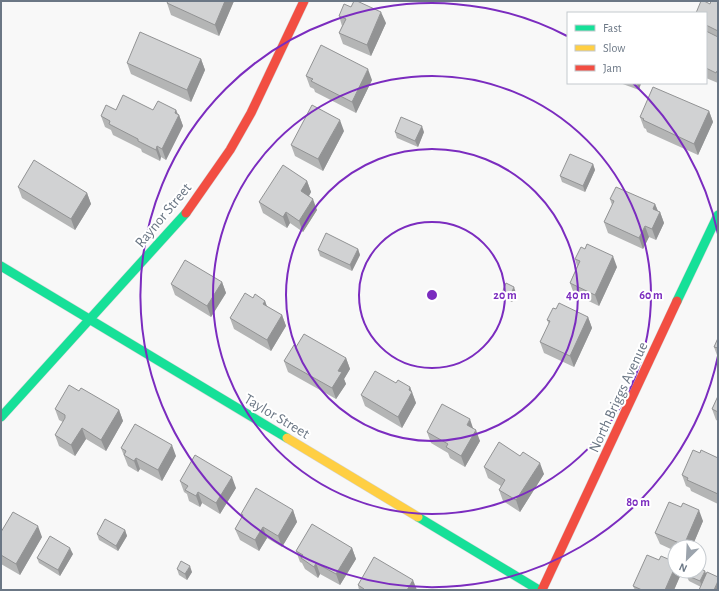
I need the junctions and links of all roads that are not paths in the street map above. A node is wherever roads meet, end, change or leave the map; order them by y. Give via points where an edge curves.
1 (304, 1) edge
2 (718, 215) edge
3 (1, 266) edge
4 (90, 320) junction
5 (1, 417) edge
6 (539, 590) edge
7 (542, 590) edge

1 - 4 street, Raynor Street via 230,150 189,209
2 - 7 street, North Briggs Avenue
3 - 4 street, Taylor Street
4 - 5 street, Raynor Street
4 - 6 street, Taylor Street

